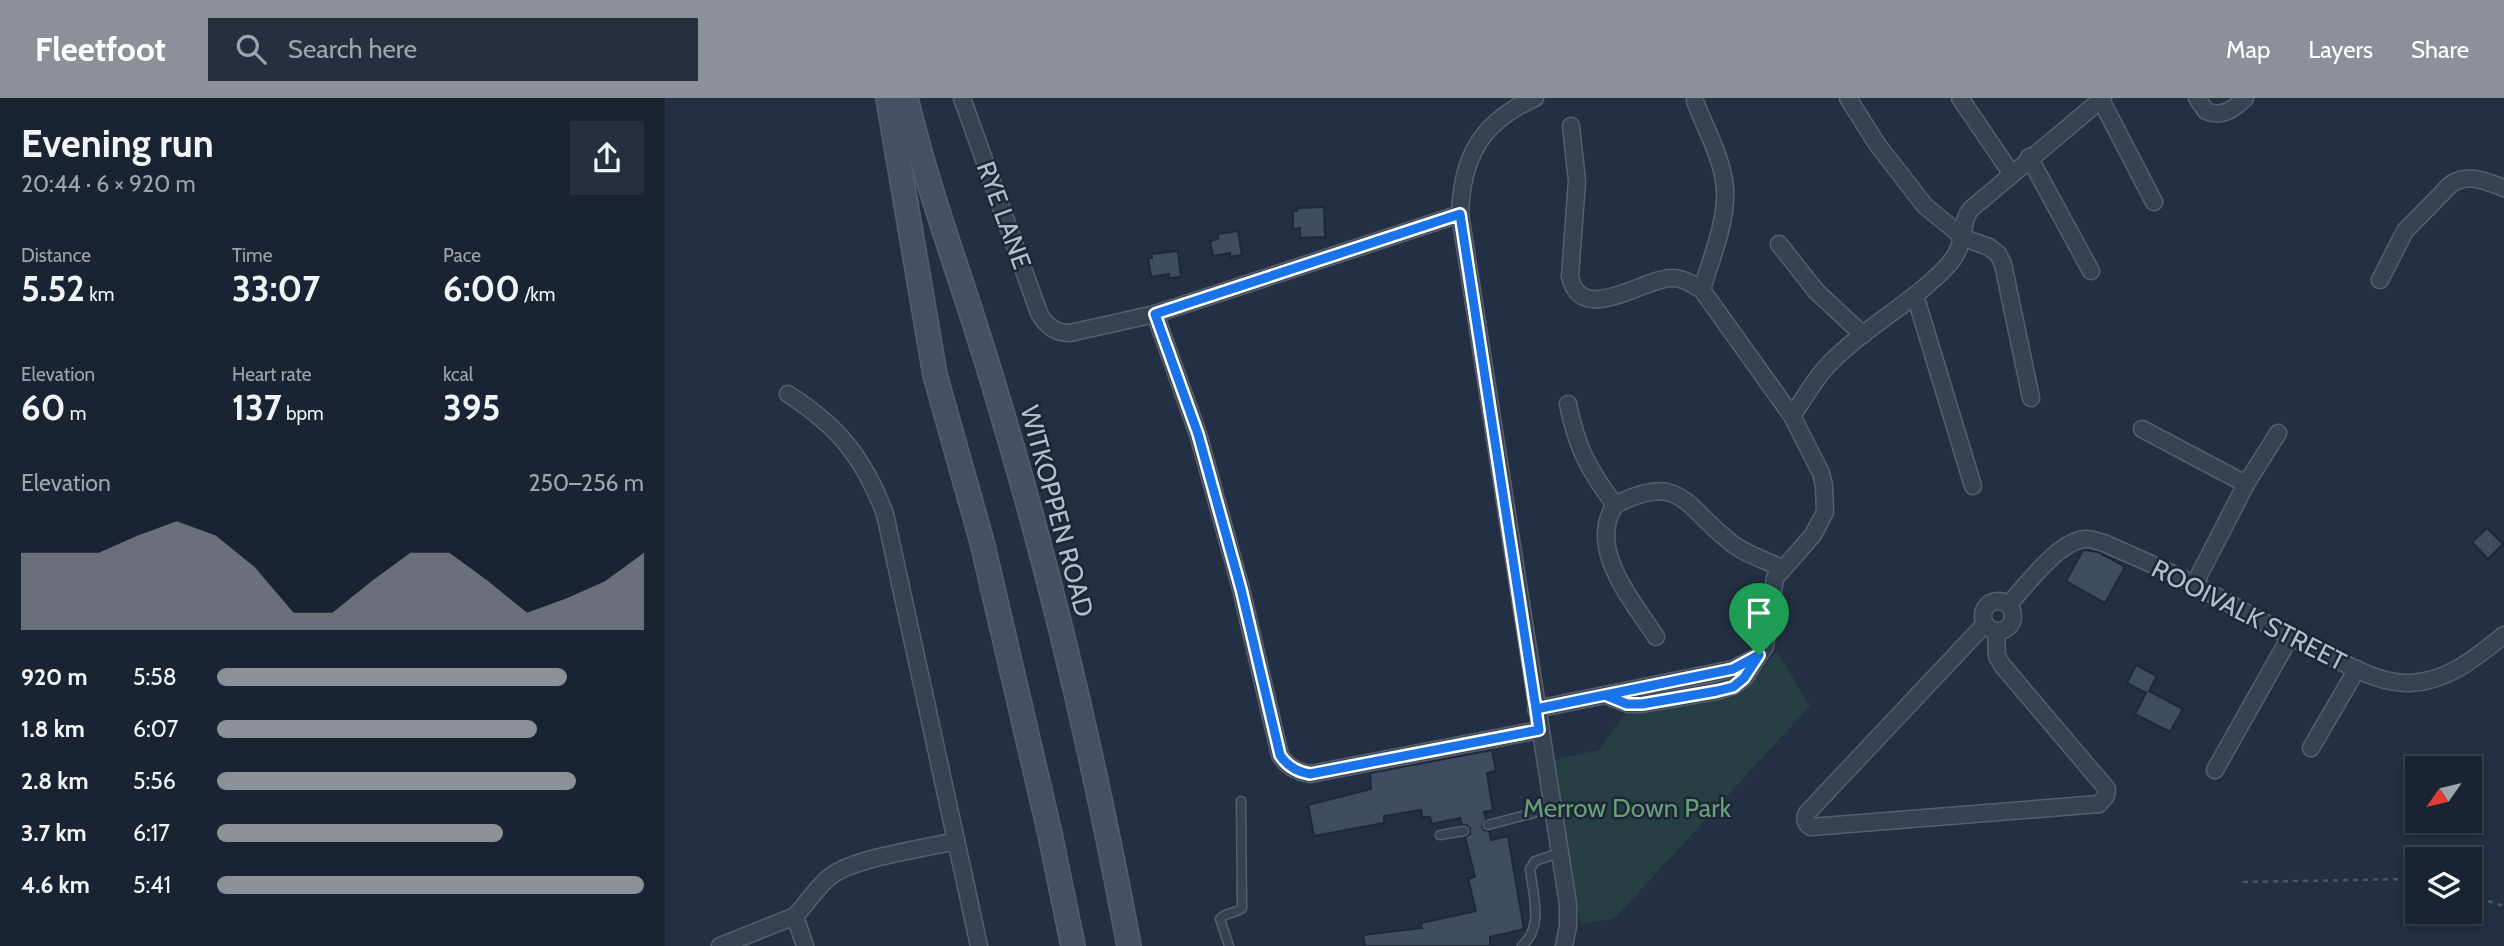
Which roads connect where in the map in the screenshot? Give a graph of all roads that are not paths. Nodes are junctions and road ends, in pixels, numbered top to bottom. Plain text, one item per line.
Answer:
1 (888, 98) edge
2 (907, 98) edge
3 (962, 98) edge
4 (1535, 98) edge
5 (1848, 98) edge
6 (1960, 98) edge
7 (2197, 98) edge
8 (2245, 98) edge
9 (2102, 99) edge
10 (1695, 101) dead end
11 (1571, 126) dead end
12 (2029, 158) junction
13 (2011, 173) junction
14 (2504, 188) edge
15 (2154, 202) dead end
16 (1460, 214) junction
17 (1964, 237) junction
18 (1779, 244) dead end
19 (2091, 271) dead end
20 (2380, 279) dead end
21 (1702, 290) junction
22 (1916, 295) junction
23 (1155, 314) junction
24 (1863, 335) junction
25 (788, 394) dead end
26 (2031, 398) dead end
27 (1567, 404) dead end
28 (1792, 416) junction
29 (2142, 429) dead end
30 (2278, 433) dead end
31 (2246, 484) junction
32 (1973, 485) dead end
33 (1615, 505) junction
34 (1782, 568) junction
35 (2194, 584) junction
36 (2008, 605) junction
37 (1991, 627) junction
38 (2504, 635) edge
39 (2290, 637) junction
40 (1656, 638) dead end
41 (2357, 669) junction
42 (1536, 709) junction
43 (1539, 730) junction
44 (2311, 748) dead end
45 (2215, 770) dead end
46 (1241, 802) dead end
47 (1552, 808) junction
48 (1488, 825) dead end
49 (1464, 831) dead end
50 (1440, 835) dead end
51 (957, 842) junction
52 (1559, 853) junction
53 (795, 916) junction
54 (720, 946) edge
55 (805, 946) edge
56 (979, 946) edge
57 (1073, 946) edge
58 (1129, 946) edge
59 (1229, 946) edge
60 (1522, 946) edge
61 (1564, 946) edge

1 - 57 main road
2 - 58 main road, WITKOPPEN ROAD
3 - 23 street, RYE LANE
4 - 16 street
5 - 17 street
6 - 13 street
7 - 8 street
9 - 12 street
9 - 15 street
10 - 21 street
11 - 21 street
12 - 13 street
12 - 19 street
13 - 17 street
14 - 20 street
16 - 23 street
16 - 42 street
17 - 22 street
17 - 26 street
18 - 24 street
21 - 28 street
22 - 24 street
22 - 32 street
23 - 43 street
24 - 28 street
25 - 51 street
27 - 33 street
28 - 34 street
29 - 31 street
30 - 31 street
31 - 35 street
33 - 34 street
33 - 40 street
34 - 42 street
35 - 36 street, ROOIVALK STREET
35 - 39 street, ROOIVALK STREET
36 - 37 street
36 - 37 street
37 - 37 street
38 - 41 street, ROOIVALK STREET
39 - 41 street, ROOIVALK STREET
39 - 45 street
41 - 44 street
42 - 43 street
43 - 47 street
46 - 59 lane
47 - 48 lane
47 - 52 street
49 - 50 lane
51 - 53 street
51 - 56 street
52 - 60 lane
52 - 61 street
53 - 54 street
53 - 55 street

